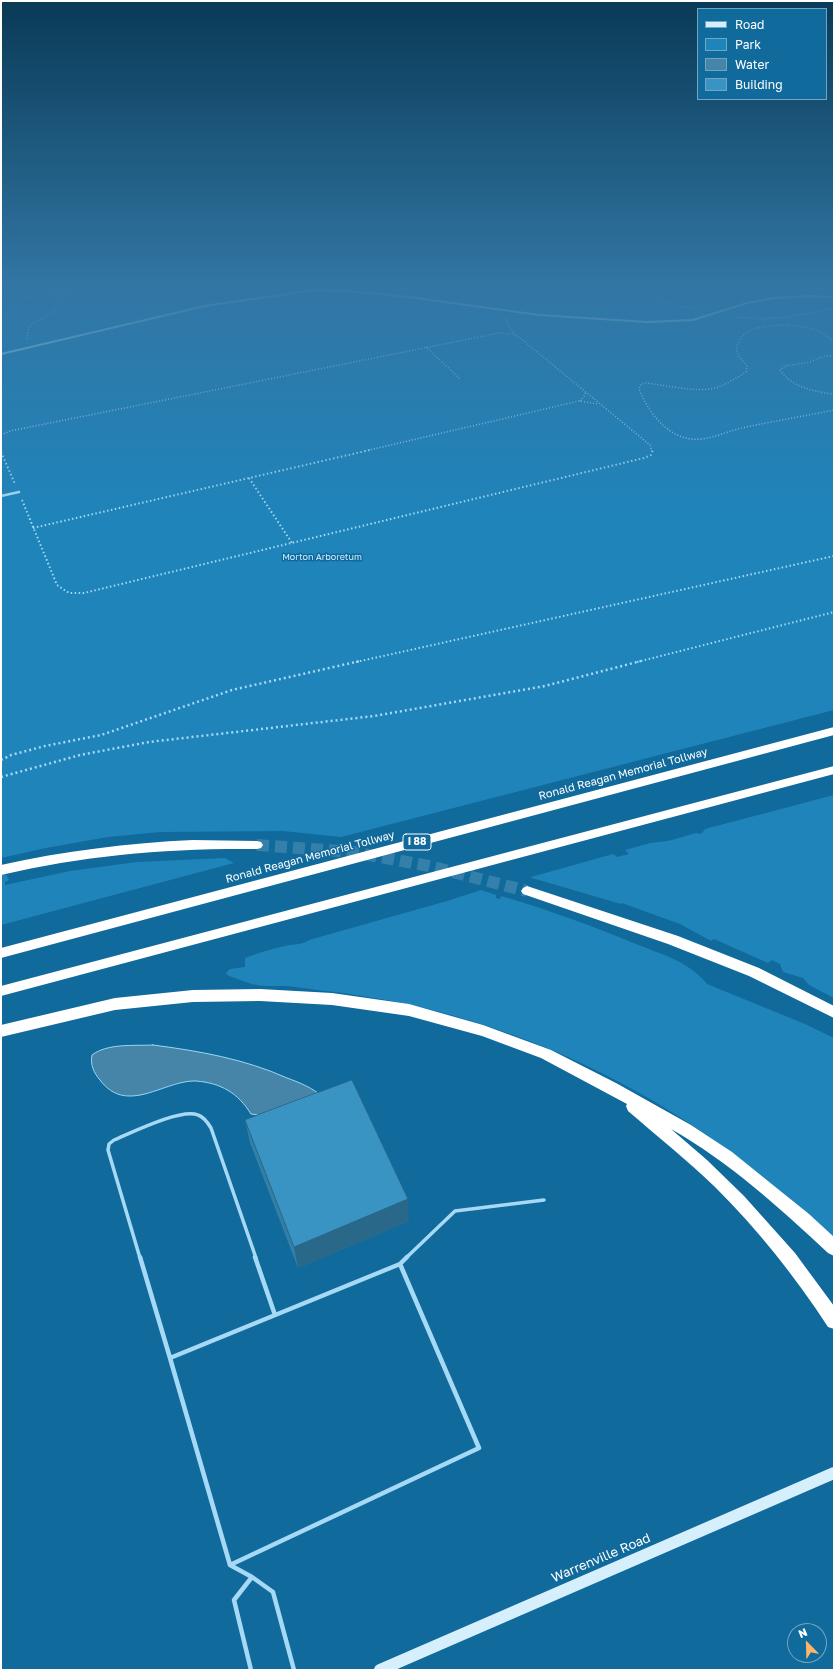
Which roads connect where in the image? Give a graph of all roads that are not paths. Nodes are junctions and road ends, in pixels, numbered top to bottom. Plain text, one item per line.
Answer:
1 (19, 492) dead end
2 (1, 496) edge
3 (834, 731) edge
4 (834, 770) edge
5 (258, 845) tunnel mouth
6 (1, 870) edge
7 (527, 891) tunnel mouth
8 (1, 954) edge
9 (1, 991) edge
10 (834, 1012) edge
11 (1, 1030) edge
12 (611, 1087) junction
13 (544, 1200) dead end
14 (834, 1248) edge
15 (400, 1264) junction
16 (275, 1315) junction
17 (834, 1321) edge
18 (170, 1358) junction
19 (834, 1473) edge
20 (230, 1565) junction
21 (252, 1576) junction
22 (251, 1670) edge
23 (294, 1670) edge
24 (380, 1670) edge

1 - 2 lane
3 - 8 highway, Ronald Reagan Memorial Tollway / I 88
4 - 9 highway
5 - 6 highway
7 - 10 highway
11 - 12 highway
12 - 14 highway
12 - 17 highway
13 - 15 lane
15 - 16 lane
15 - 20 lane
16 - 18 lane
16 - 18 lane
18 - 20 lane
19 - 24 main road, Warrenville Road
20 - 21 lane
21 - 22 lane
21 - 23 lane

